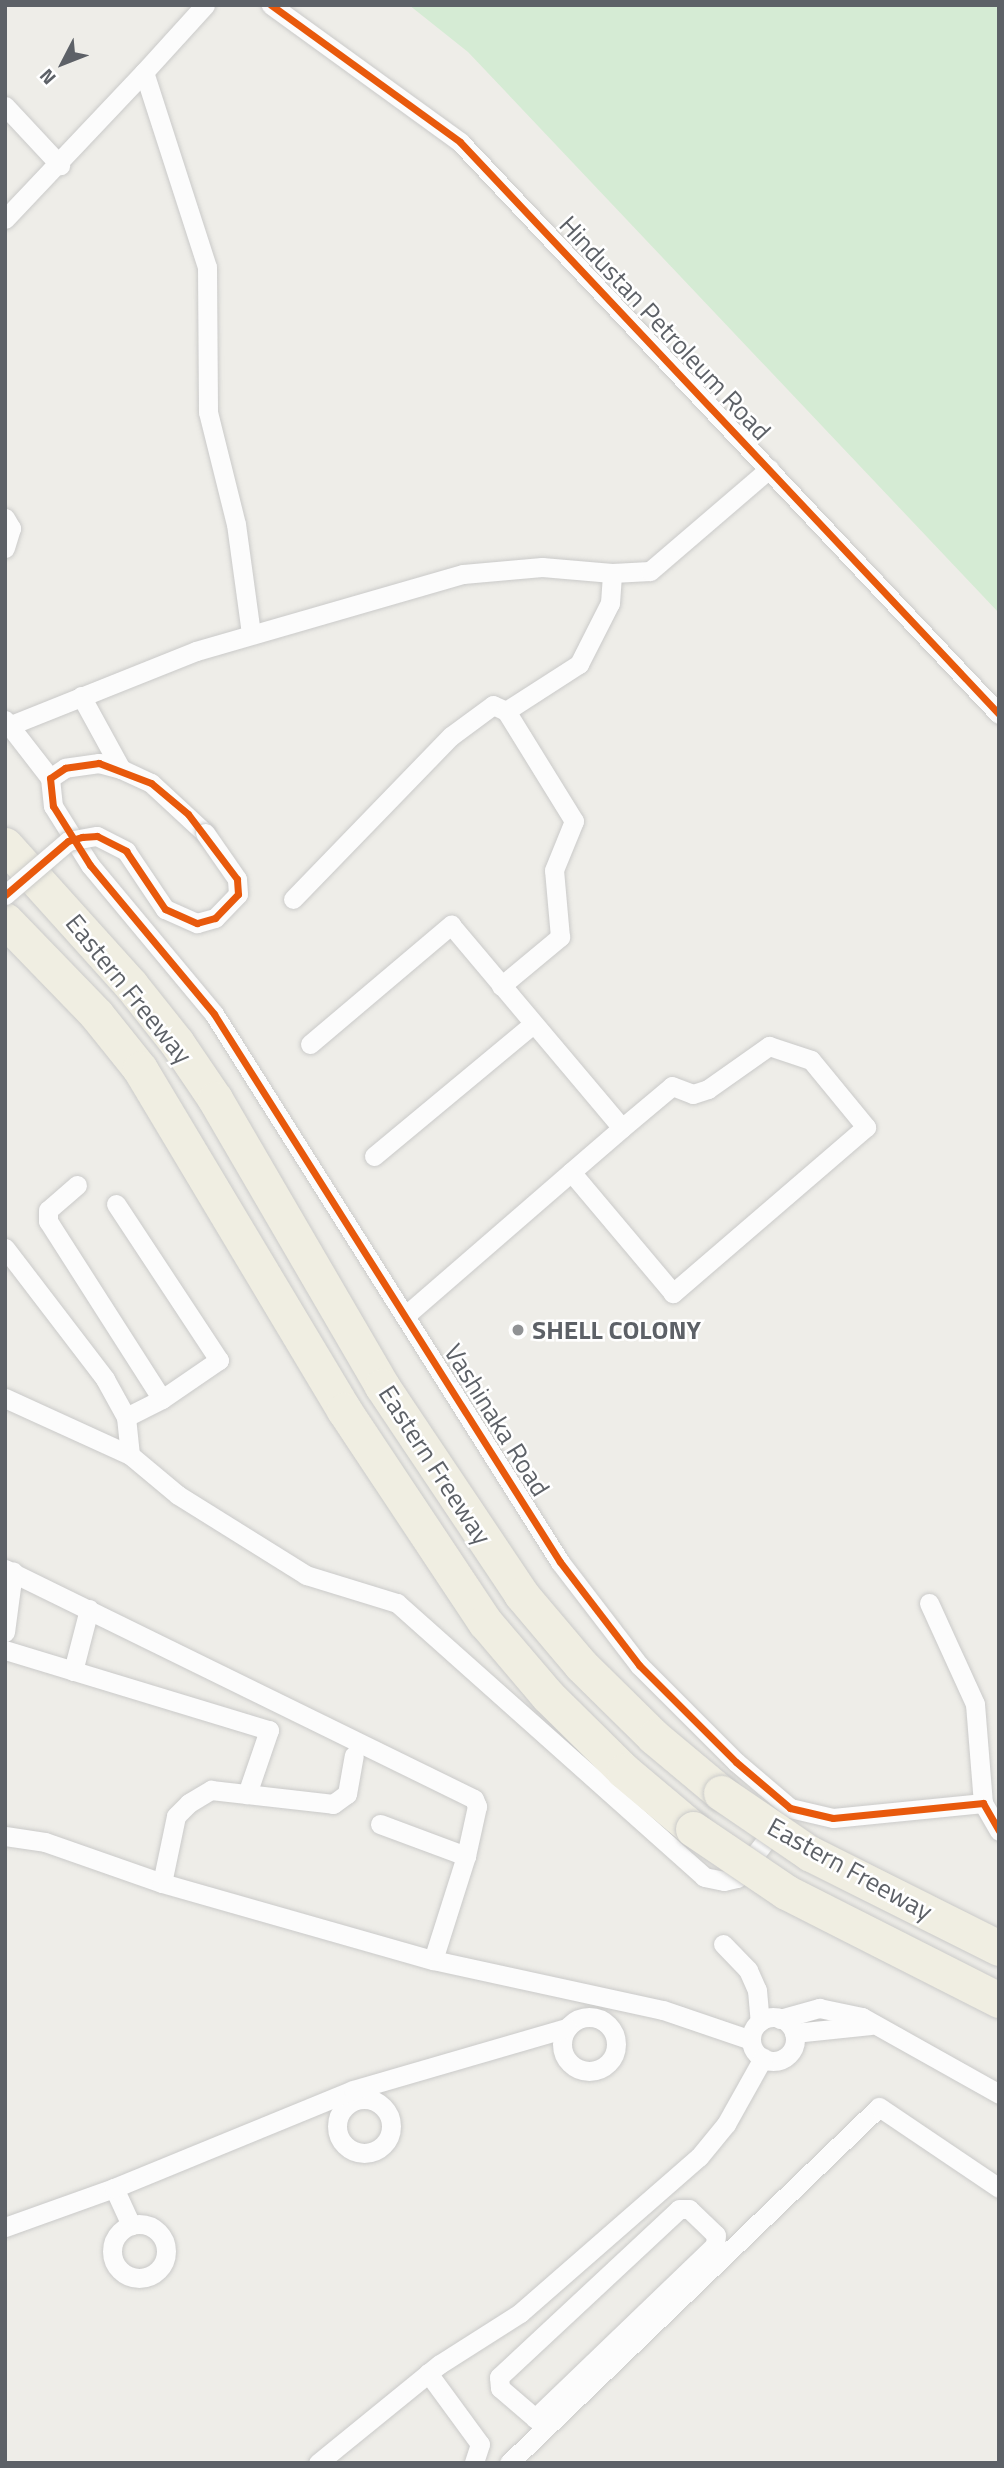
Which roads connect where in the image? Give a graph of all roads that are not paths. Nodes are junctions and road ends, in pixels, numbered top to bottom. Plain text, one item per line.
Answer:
1 (271, 5) edge
2 (199, 8) edge
3 (144, 72) junction
4 (5, 106) edge
5 (60, 165) junction
6 (5, 219) edge
7 (769, 469) junction
8 (5, 518) edge
9 (5, 548) edge
10 (612, 573) junction
11 (251, 634) junction
12 (80, 696) junction
13 (506, 711) junction
14 (999, 714) edge
15 (8, 722) edge
16 (121, 769) junction
17 (50, 778) junction
18 (5, 845) edge
19 (5, 895) edge
20 (293, 899) dead end
21 (5, 919) edge
22 (502, 986) junction
23 (533, 1024) junction
24 (310, 1044) dead end
25 (622, 1128) junction
26 (374, 1156) dead end
27 (571, 1172) junction
28 (77, 1185) dead end
29 (116, 1205) dead end
30 (5, 1248) edge
31 (407, 1315) junction
32 (5, 1398) edge
33 (162, 1399) junction
34 (126, 1417) junction
35 (130, 1455) junction
36 (9, 1571) edge
37 (929, 1603) dead end
38 (89, 1609) junction
39 (5, 1632) edge
40 (5, 1650) edge
41 (73, 1671) junction
42 (279, 1700) junction
43 (269, 1730) junction
44 (354, 1756) dead end
45 (247, 1794) junction
46 (983, 1803) junction
47 (790, 1808) junction
48 (380, 1824) dead end
49 (999, 1831) edge
50 (5, 1836) edge
51 (466, 1856) junction
52 (162, 1883) junction
53 (723, 1944) dead end
54 (999, 1948) edge
55 (433, 1960) junction
56 (999, 2000) edge
57 (663, 2010) junction
58 (599, 2019) junction
59 (760, 2022) junction
60 (787, 2026) junction
61 (567, 2028) junction
62 (751, 2040) junction
63 (763, 2058) junction
64 (999, 2094) edge
65 (114, 2188) junction
66 (999, 2188) edge
67 (131, 2225) dead end
68 (5, 2227) edge
69 (571, 2269) junction
70 (593, 2290) junction
71 (520, 2313) junction
72 (543, 2337) junction
73 (428, 2373) junction
74 (318, 2463) edge
75 (474, 2463) edge
76 (509, 2463) edge

1 - 7 street, Hindustan Petroleum Road
2 - 3 street
3 - 5 street
3 - 11 street
4 - 5 street
5 - 6 street
7 - 10 street
7 - 14 street, Hindustan Petroleum Road
8 - 9 street
10 - 11 street
10 - 13 street
11 - 12 street
12 - 15 street
12 - 16 street
13 - 20 street
13 - 22 street
15 - 17 street
16 - 17 street
16 - 19 street, bridge
17 - 31 street, Vashinaka Road
18 - 54 highway, Eastern Freeway, bridge
21 - 56 highway, Eastern Freeway, bridge
22 - 23 street
22 - 24 street
23 - 25 street
23 - 26 street
25 - 27 street
25 - 27 street
27 - 31 street
28 - 33 street
29 - 33 street
30 - 34 street
31 - 47 street, Vashinaka Road
32 - 35 street
33 - 34 street
34 - 35 street
35 - 47 street
36 - 38 street
36 - 39 street
37 - 46 street
38 - 41 street
38 - 42 street
40 - 41 street
41 - 43 street
42 - 43 street
42 - 51 street
43 - 45 street
44 - 45 street
45 - 52 street
46 - 47 street, Vashinaka Road
46 - 49 street
48 - 51 street
50 - 52 street
51 - 55 street
52 - 55 street
53 - 59 street
55 - 57 street
57 - 58 street
57 - 62 street
58 - 61 street
58 - 61 street
59 - 60 street
59 - 62 street
60 - 63 street
60 - 64 street
61 - 65 street
62 - 63 street
63 - 69 street
65 - 67 street
65 - 68 street
66 - 76 street
69 - 70 street
69 - 71 street
70 - 72 street
70 - 72 street
71 - 72 street
71 - 73 street
73 - 74 street
73 - 75 street

